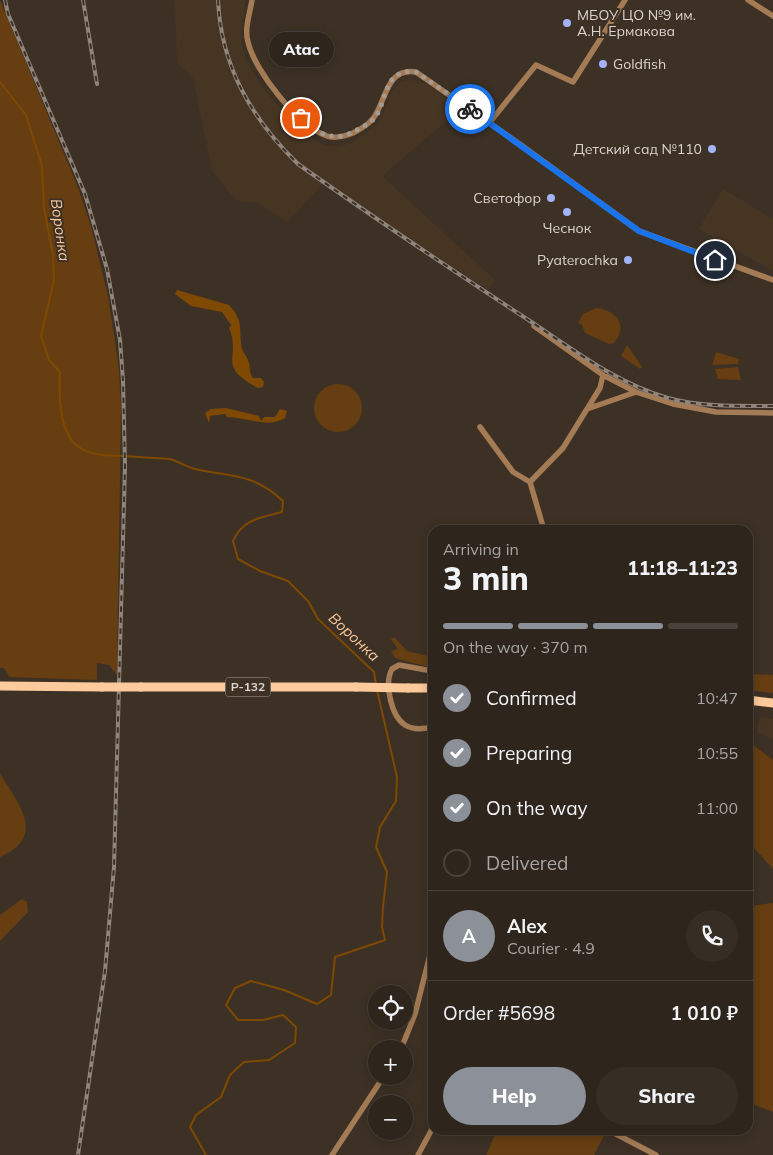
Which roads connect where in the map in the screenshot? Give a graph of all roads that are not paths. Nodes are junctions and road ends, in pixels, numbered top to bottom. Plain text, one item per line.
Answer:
1 (252, 0) edge
2 (625, 0) edge
3 (748, 0) edge
4 (773, 16) edge
5 (490, 122) junction
6 (773, 280) edge
7 (534, 326) dead end
8 (603, 375) junction
9 (636, 392) junction
10 (587, 409) junction
11 (773, 413) edge
12 (480, 427) dead end
13 (530, 482) junction
14 (543, 525) edge
15 (428, 670) edge
16 (4, 686) edge
17 (428, 688) edge
18 (753, 701) edge
19 (773, 703) edge
20 (428, 728) edge
21 (428, 963) edge
22 (405, 1040) edge
23 (378, 1085) edge
24 (429, 1135) edge
25 (619, 1135) edge
26 (332, 1155) edge
27 (418, 1155) edge
28 (656, 1155) edge

1 - 5 street
2 - 5 street
3 - 4 street
5 - 6 street
7 - 8 street
8 - 9 street
8 - 10 street
9 - 10 street
9 - 11 street
10 - 13 street
12 - 13 street
13 - 14 street
15 - 20 street
16 - 17 main road, Р-132, bridge
18 - 19 main road
21 - 22 street
23 - 26 street
24 - 27 street
25 - 28 street

